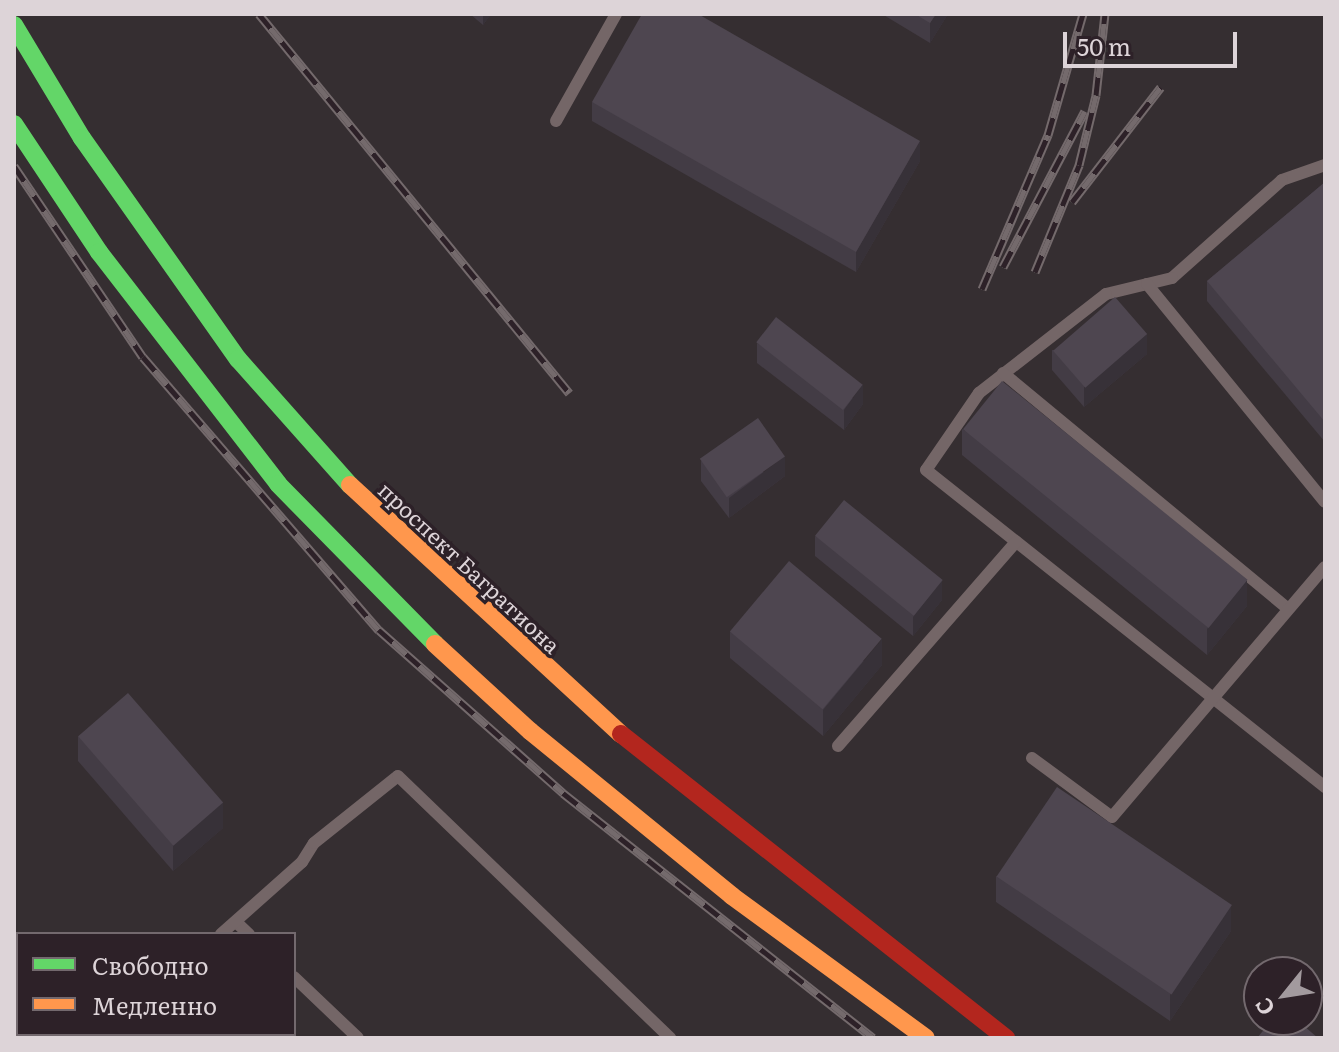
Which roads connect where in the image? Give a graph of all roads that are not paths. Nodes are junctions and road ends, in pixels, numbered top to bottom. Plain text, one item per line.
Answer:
1 (616, 14) edge
2 (14, 25) edge
3 (556, 121) dead end
4 (14, 124) edge
5 (1325, 165) edge
6 (1147, 284) junction
7 (1003, 373) junction
8 (1325, 502) edge
9 (1016, 542) junction
10 (1325, 567) edge
11 (1288, 609) junction
12 (1211, 697) junction
13 (838, 746) dead end
14 (1032, 758) dead end
15 (1325, 787) edge
16 (236, 922) junction
17 (224, 932) edge
18 (247, 932) edge
19 (296, 979) edge
20 (358, 1038) edge
21 (670, 1038) edge
22 (926, 1038) edge
23 (1006, 1038) edge

1 - 3 lane
2 - 23 main road, проспект Багратиона
4 - 22 main road
5 - 6 lane
6 - 7 lane
6 - 8 lane
7 - 9 lane
7 - 11 lane
9 - 12 lane
9 - 13 lane
10 - 11 lane
11 - 12 lane
12 - 14 lane
12 - 15 lane
16 - 17 lane
16 - 18 lane
16 - 21 lane
19 - 20 lane

